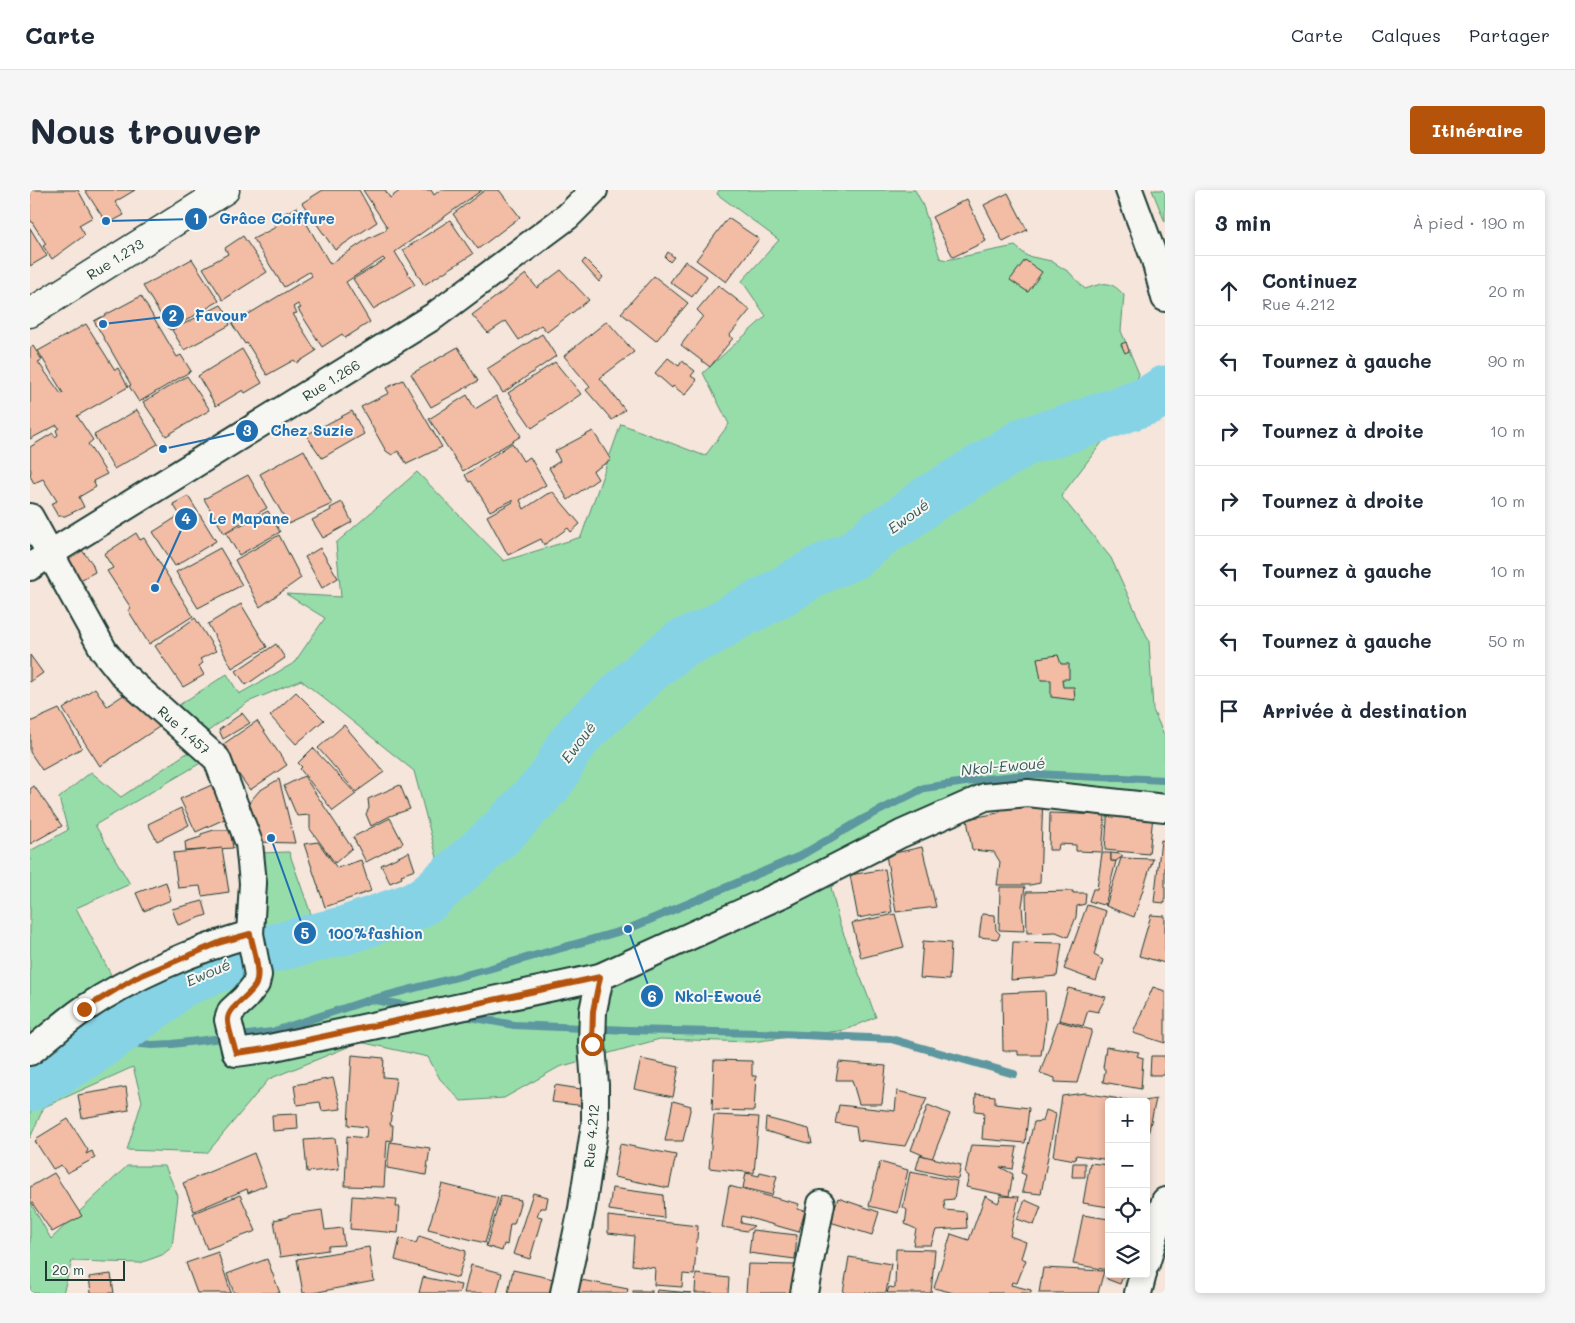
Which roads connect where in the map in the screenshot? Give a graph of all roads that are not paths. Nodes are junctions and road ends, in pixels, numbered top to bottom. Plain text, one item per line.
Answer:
1 (225, 190) edge
2 (594, 190) edge
3 (1129, 190) edge
4 (1165, 298) edge
5 (30, 313) edge
6 (30, 517) edge
7 (40, 560) edge
8 (1165, 808) edge
9 (250, 934) junction
10 (600, 977) junction
11 (30, 1052) edge
12 (1165, 1201) edge
13 (821, 1204) dead end
14 (1150, 1251) edge
15 (1142, 1278) edge
16 (564, 1293) edge
17 (804, 1293) edge
18 (1138, 1293) edge

1 - 5 main road, Rue 1.273
2 - 7 street, Rue 1.266
3 - 4 street
6 - 7 street, Rue 1.457
7 - 9 street, Rue 1.457
8 - 10 street
9 - 10 street, Rue 1.457
9 - 11 street
10 - 16 street, Rue 4.212
12 - 14 street
13 - 17 street
15 - 18 street

